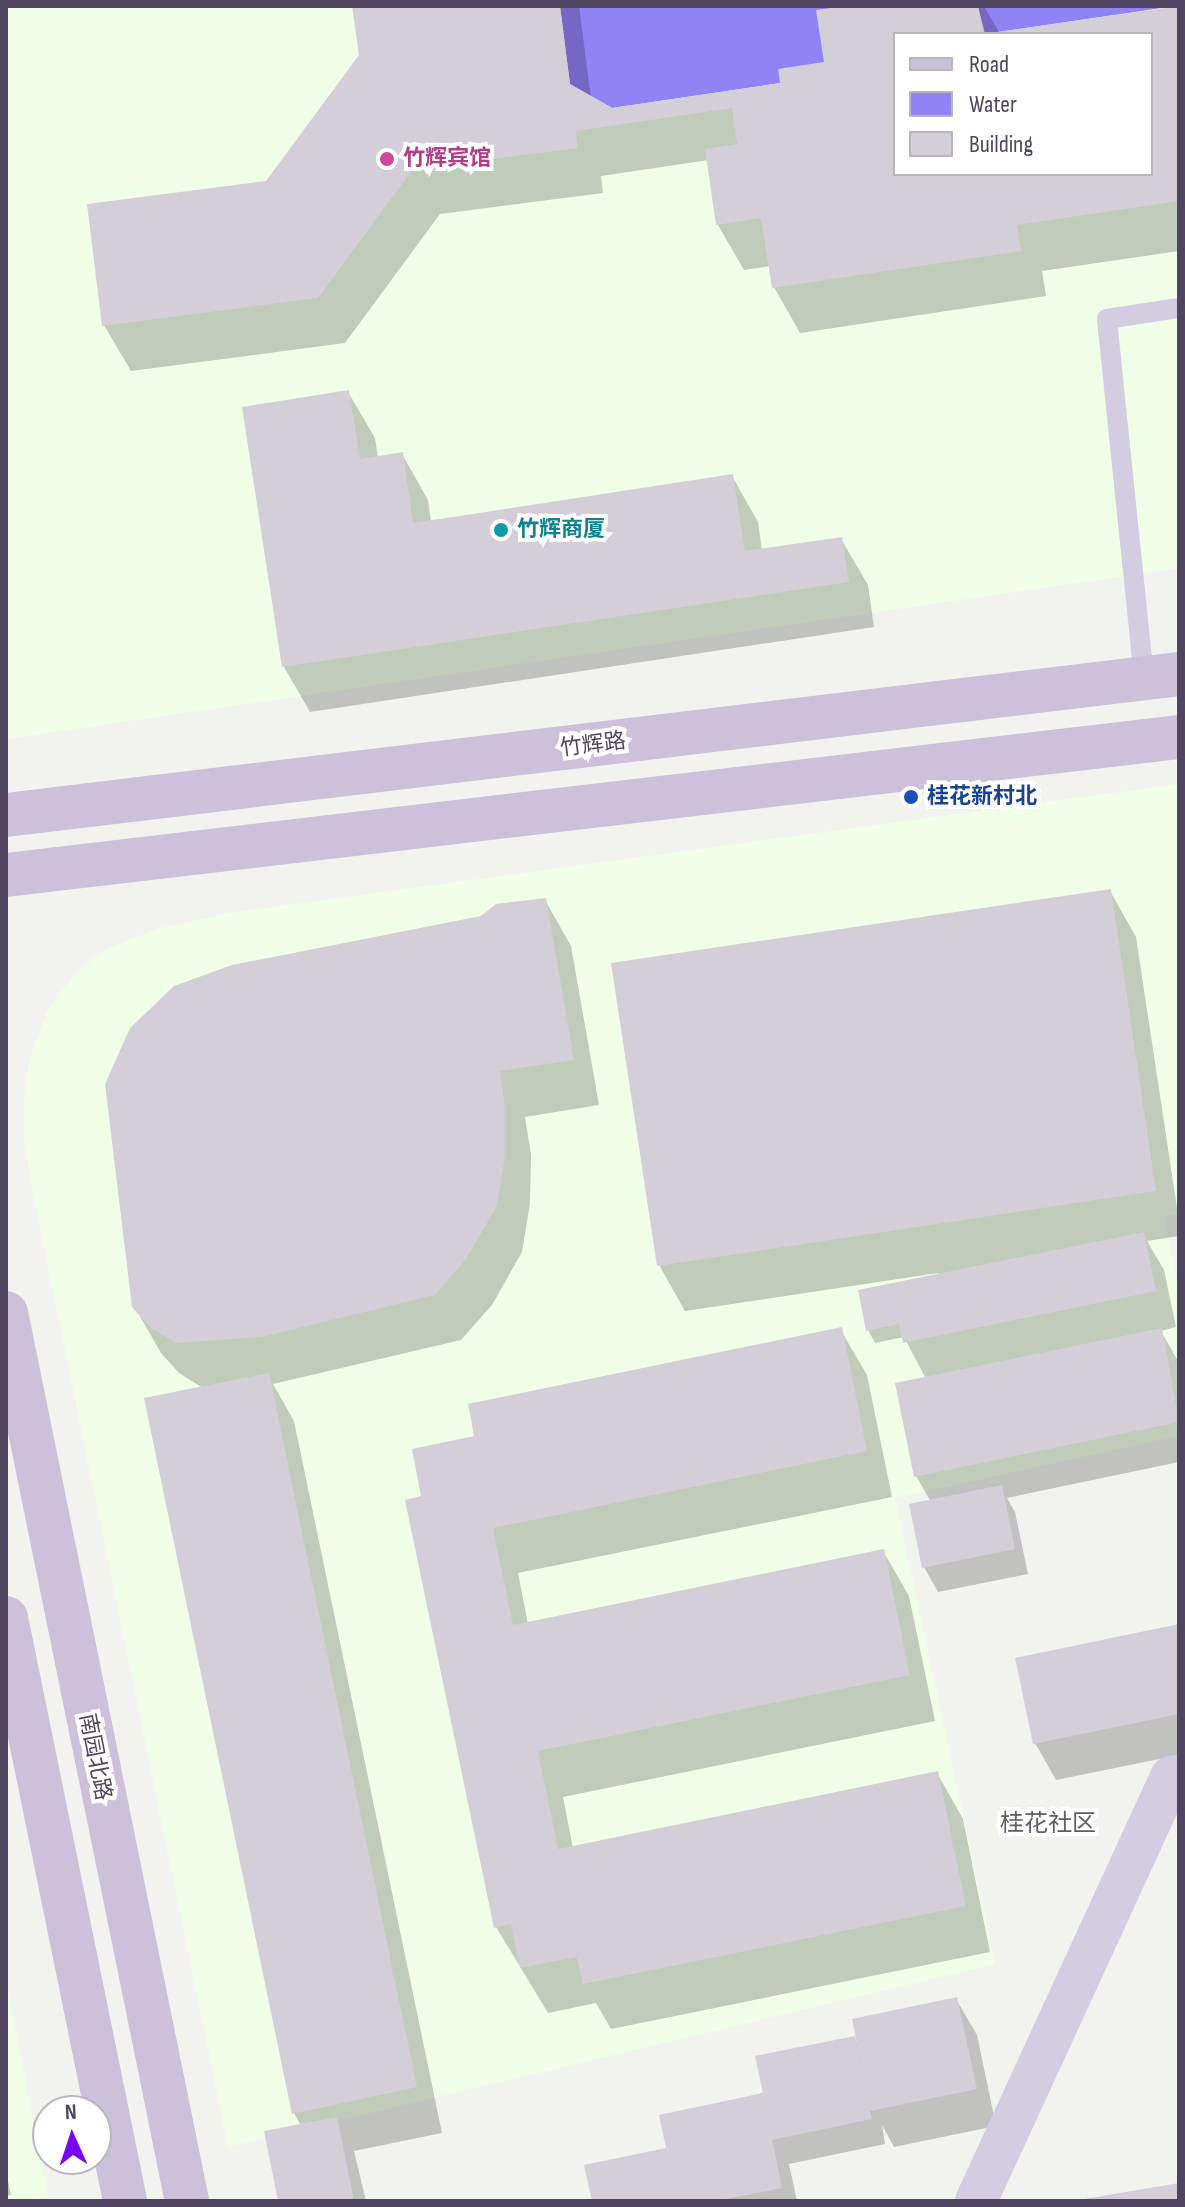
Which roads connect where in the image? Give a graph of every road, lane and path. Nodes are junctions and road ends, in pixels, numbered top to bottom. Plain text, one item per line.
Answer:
1 (1179, 308) edge
2 (1162, 676) edge
3 (1179, 737) edge
4 (6, 815) edge
5 (6, 875) edge
6 (6, 1313) edge
7 (6, 1618) edge
8 (1179, 1776) edge
9 (125, 2201) edge
10 (187, 2201) edge
11 (976, 2201) edge

1 - 2 lane
2 - 4 main road, 竹辉路
3 - 5 main road
6 - 10 main road, 南园北路
7 - 9 main road
8 - 11 street

